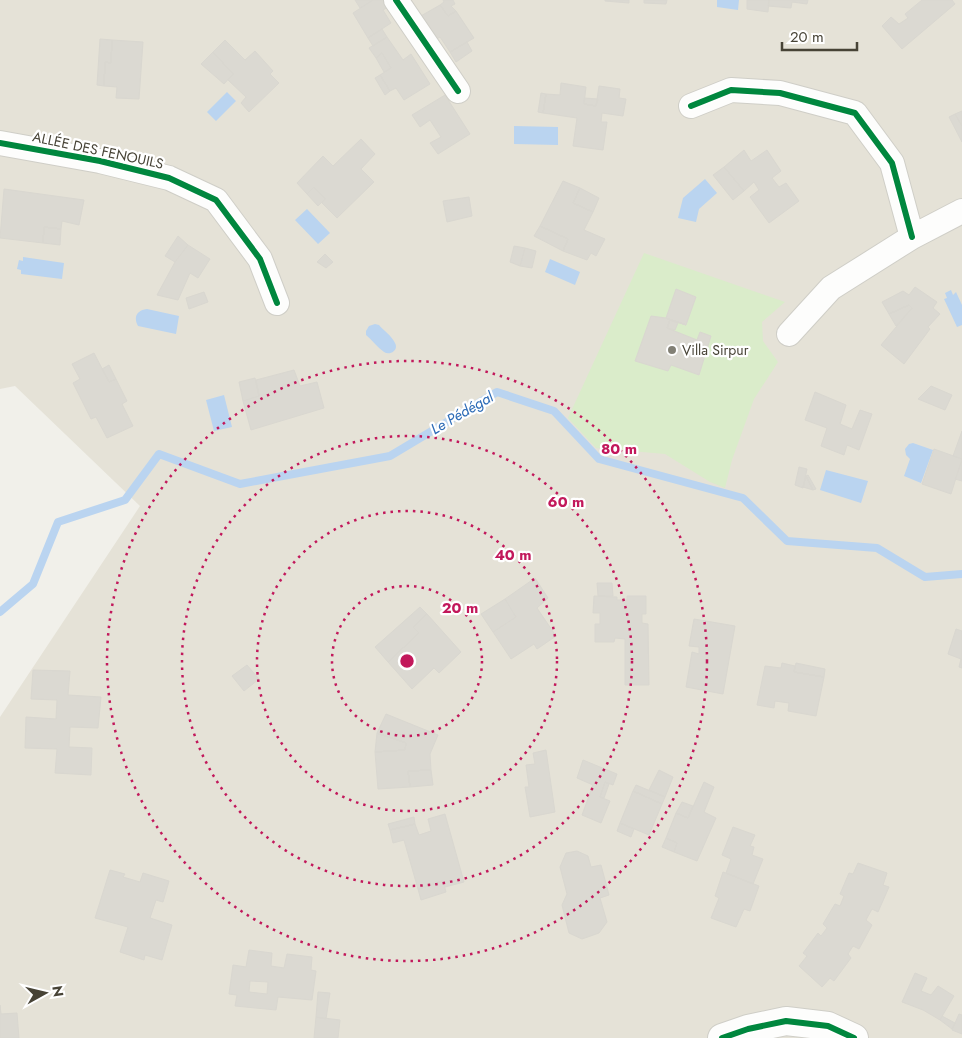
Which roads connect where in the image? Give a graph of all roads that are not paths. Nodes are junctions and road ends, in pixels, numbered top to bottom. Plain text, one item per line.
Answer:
1 (396, 0) edge
2 (458, 91) dead end
3 (691, 106) dead end
4 (0, 143) edge
5 (962, 210) edge
6 (912, 237) junction
7 (278, 303) dead end
8 (789, 334) dead end
9 (725, 1037) edge
10 (854, 1038) edge

1 - 2 street
3 - 6 street
4 - 7 street, ALLÉE DES FENOUILS
5 - 6 street
6 - 8 street
9 - 10 street

